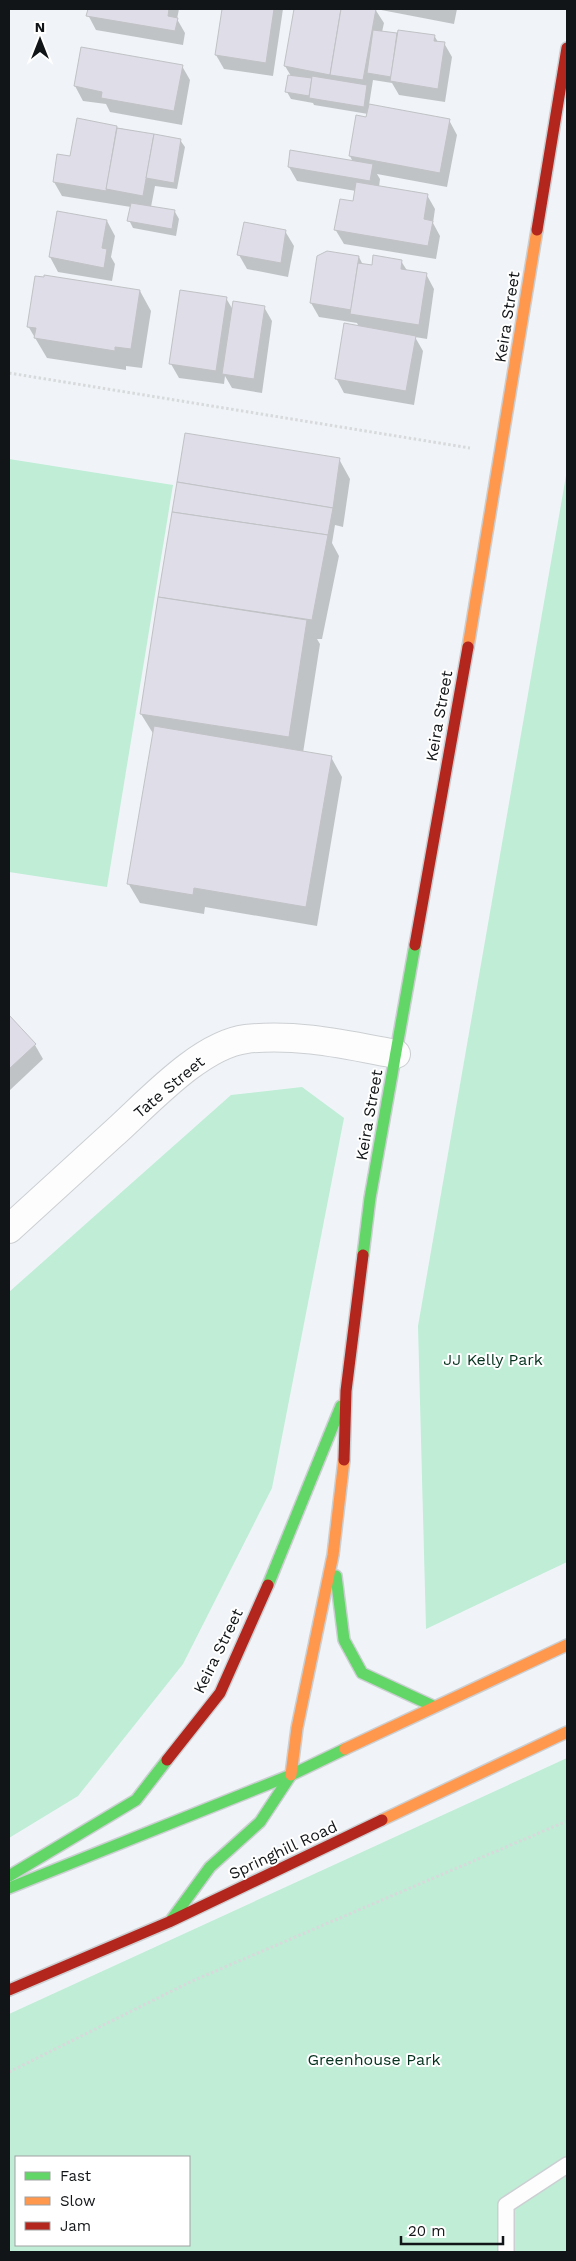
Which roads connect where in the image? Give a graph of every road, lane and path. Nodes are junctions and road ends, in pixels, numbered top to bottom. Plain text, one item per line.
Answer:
1 (567, 48) edge
2 (9, 373) edge
3 (501, 453) junction
4 (396, 1054) junction
5 (9, 1229) edge
6 (346, 1391) junction
7 (333, 1555) junction
8 (567, 1645) edge
9 (433, 1706) junction
10 (567, 1732) edge
11 (291, 1775) junction
12 (567, 1821) edge
13 (9, 1876) edge
14 (9, 1888) edge
15 (169, 1922) junction
16 (9, 1990) edge
17 (9, 2072) edge
18 (567, 2165) edge
19 (506, 2252) edge

1 - 3 main road, Keira Street
2 - 3 path
3 - 4 main road, Keira Street
4 - 5 street, Tate Street
4 - 6 main road, Keira Street
6 - 7 main road, Keira Street
6 - 13 main road, Keira Street
7 - 9 main road, Keira Street
7 - 11 main road, Keira Street
8 - 9 main road
9 - 11 main road
10 - 15 main road, Springhill Road
11 - 14 main road
11 - 15 main road
12 - 17 path
15 - 16 main road, Springhill Road
18 - 19 lane

